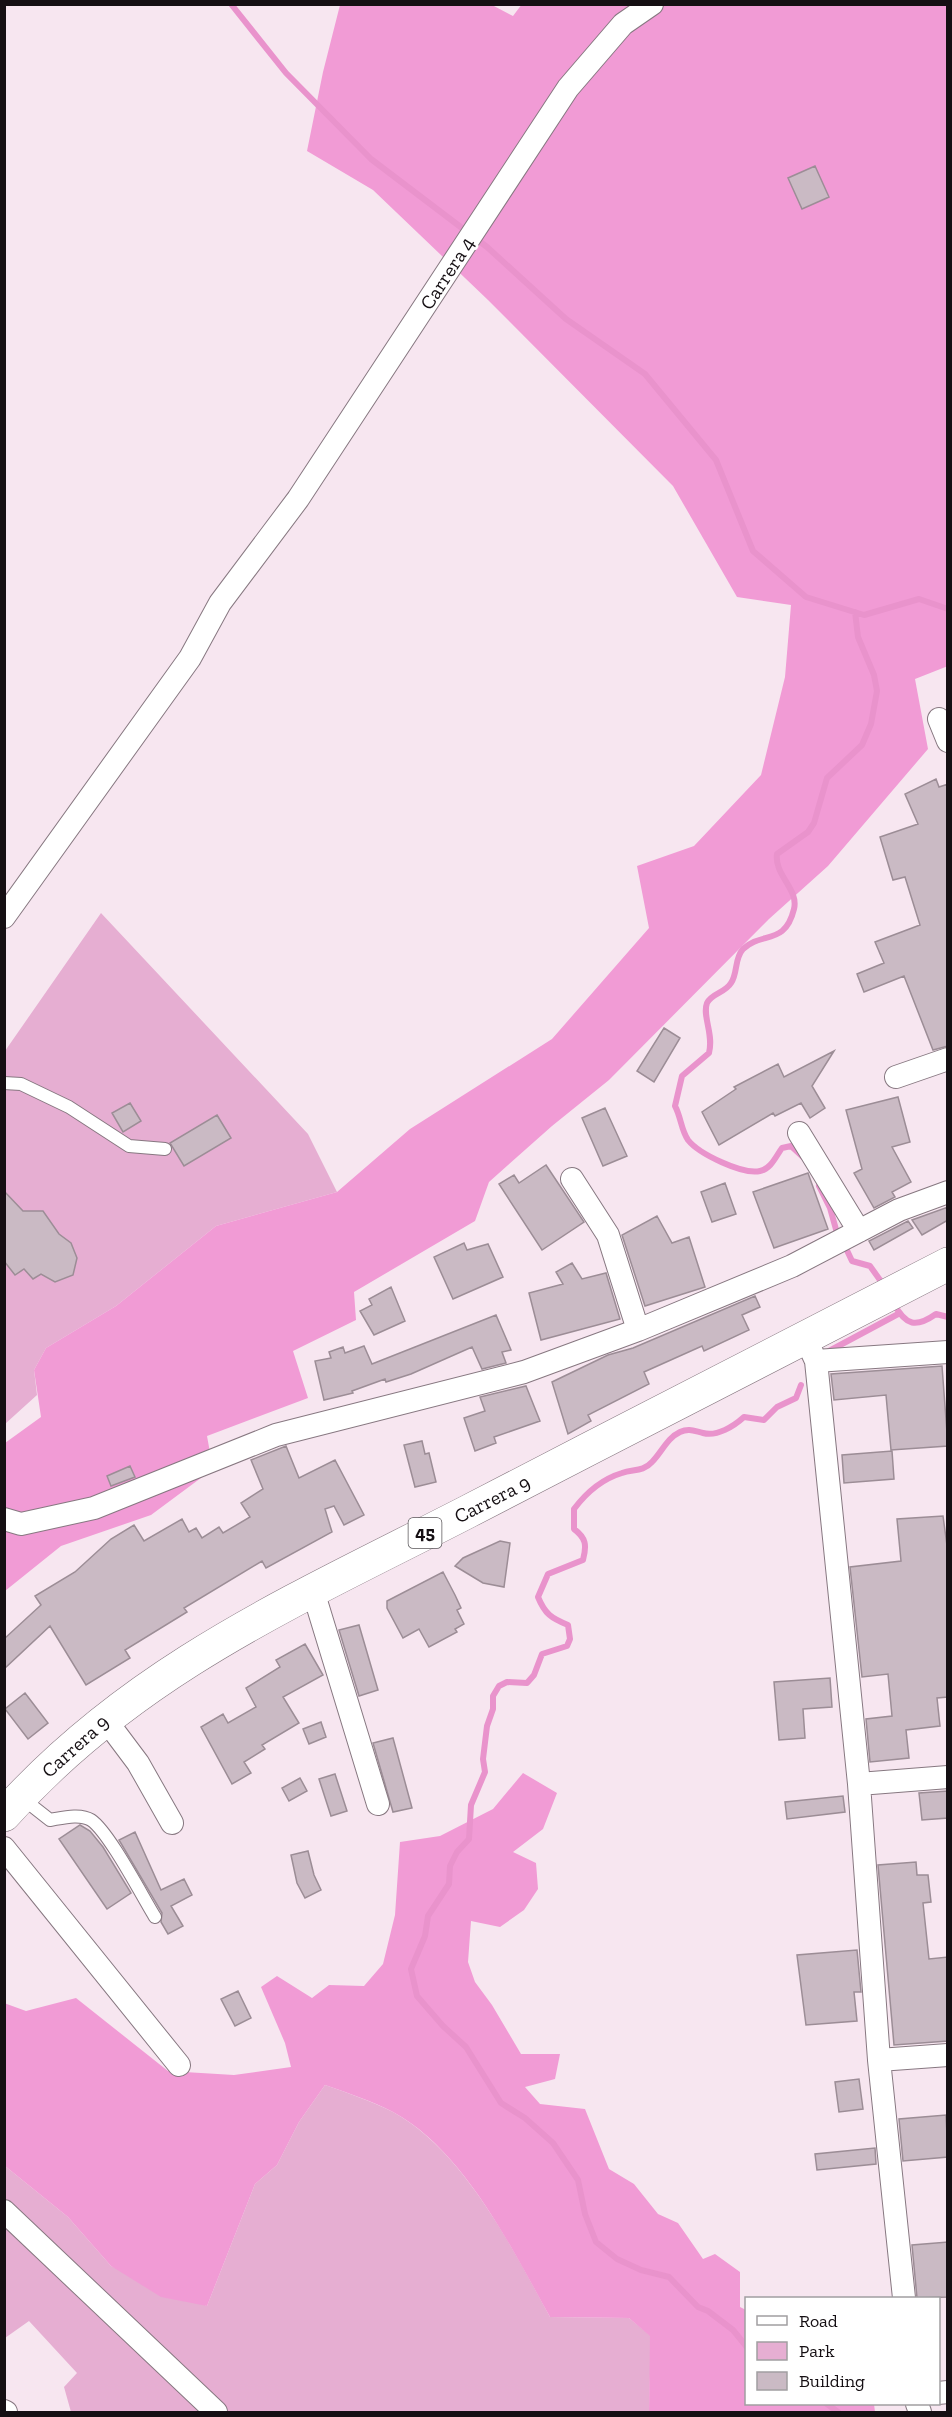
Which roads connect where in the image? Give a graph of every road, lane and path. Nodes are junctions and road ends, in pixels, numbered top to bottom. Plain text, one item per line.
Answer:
1 (652, 4) edge
2 (939, 719) dead end
3 (948, 741) edge
4 (4, 917) edge
5 (948, 1059) edge
6 (896, 1077) dead end
7 (4, 1083) edge
8 (799, 1133) dead end
9 (165, 1149) dead end
10 (572, 1179) dead end
11 (948, 1192) edge
12 (859, 1231) junction
13 (948, 1264) edge
14 (638, 1330) junction
15 (811, 1349) junction
16 (948, 1352) edge
17 (4, 1519) edge
18 (313, 1591) junction
19 (105, 1719) junction
20 (948, 1777) edge
21 (859, 1784) junction
22 (378, 1804) dead end
23 (13, 1806) edge
24 (172, 1823) dead end
25 (4, 1848) edge
26 (155, 1917) dead end
27 (948, 2055) edge
28 (879, 2060) junction
29 (179, 2065) dead end
30 (4, 2211) edge
31 (904, 2297) edge
32 (216, 2412) edge

1 - 4 street, Carrera 4
2 - 3 street
5 - 6 street
7 - 9 lane
8 - 12 street
10 - 14 street
11 - 12 street
12 - 14 street
13 - 15 highway, Carrera 9 / 45
14 - 17 street
15 - 16 street
15 - 18 highway, Carrera 9 / 45
15 - 21 street
18 - 19 highway, Carrera 9 / 45
18 - 22 street
19 - 23 highway, Carrera 9 / 45
19 - 24 street
20 - 21 street
21 - 28 street
23 - 26 lane
25 - 29 street
27 - 28 street
28 - 31 street
30 - 32 street

